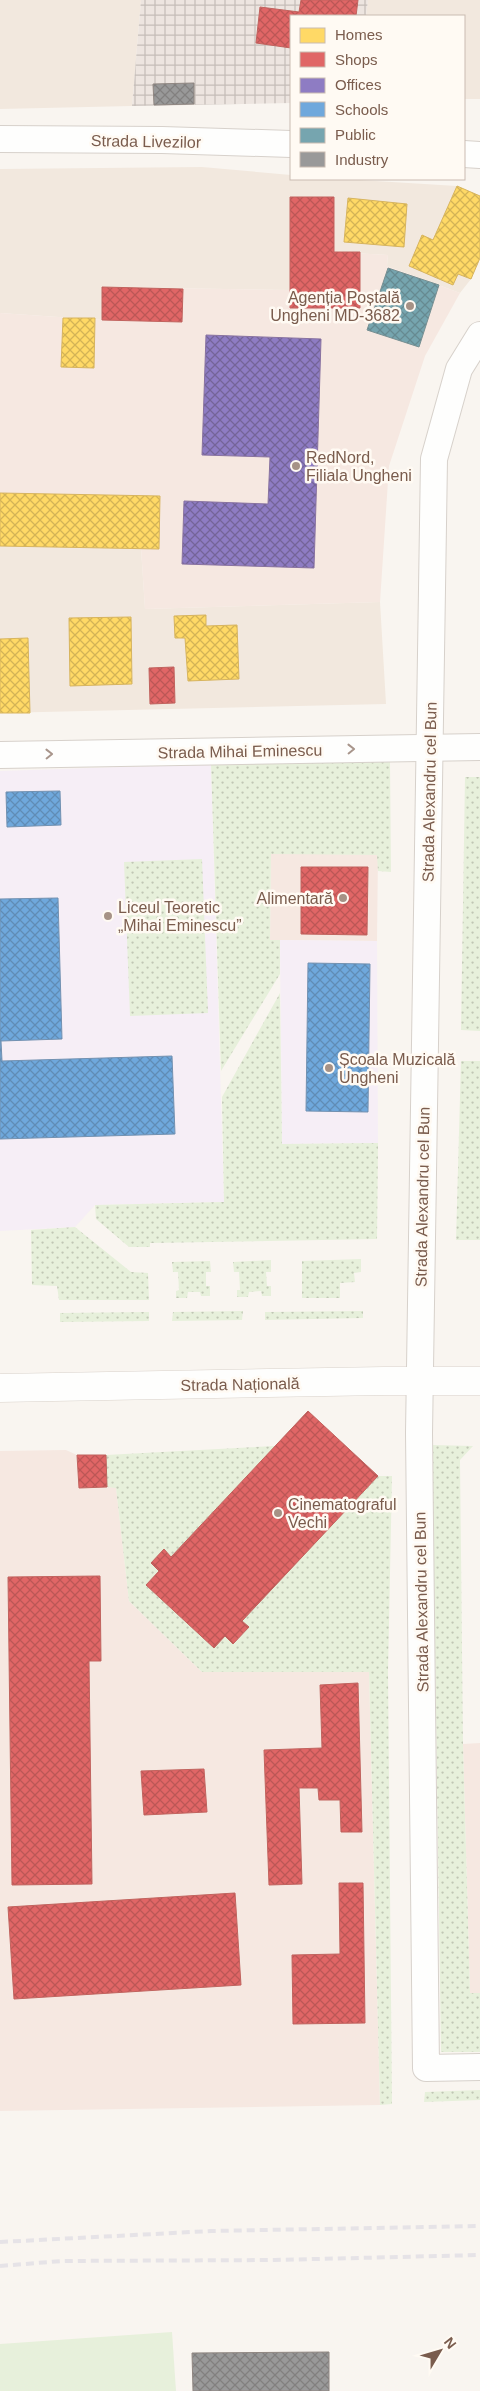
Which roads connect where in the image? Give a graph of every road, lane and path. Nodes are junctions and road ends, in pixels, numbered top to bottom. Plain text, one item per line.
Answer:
1 (0, 139) edge
2 (290, 144) edge
3 (465, 154) edge
4 (480, 155) edge
5 (480, 335) edge
6 (480, 747) edge
7 (429, 749) junction
8 (0, 754) edge
9 (419, 1381) junction
10 (480, 1382) edge
11 (0, 1388) edge
12 (480, 2067) edge

1 - 2 street, Strada Livezilor
3 - 4 street
5 - 7 street, Strada Alexandru cel Bun
6 - 7 street, Strada Mihai Eminescu
8 -> 7 street, Strada Mihai Eminescu
7 - 9 street, Strada Alexandru cel Bun
9 - 10 street, Strada Națională
9 - 11 street, Strada Națională
9 - 12 street, Strada Alexandru cel Bun

